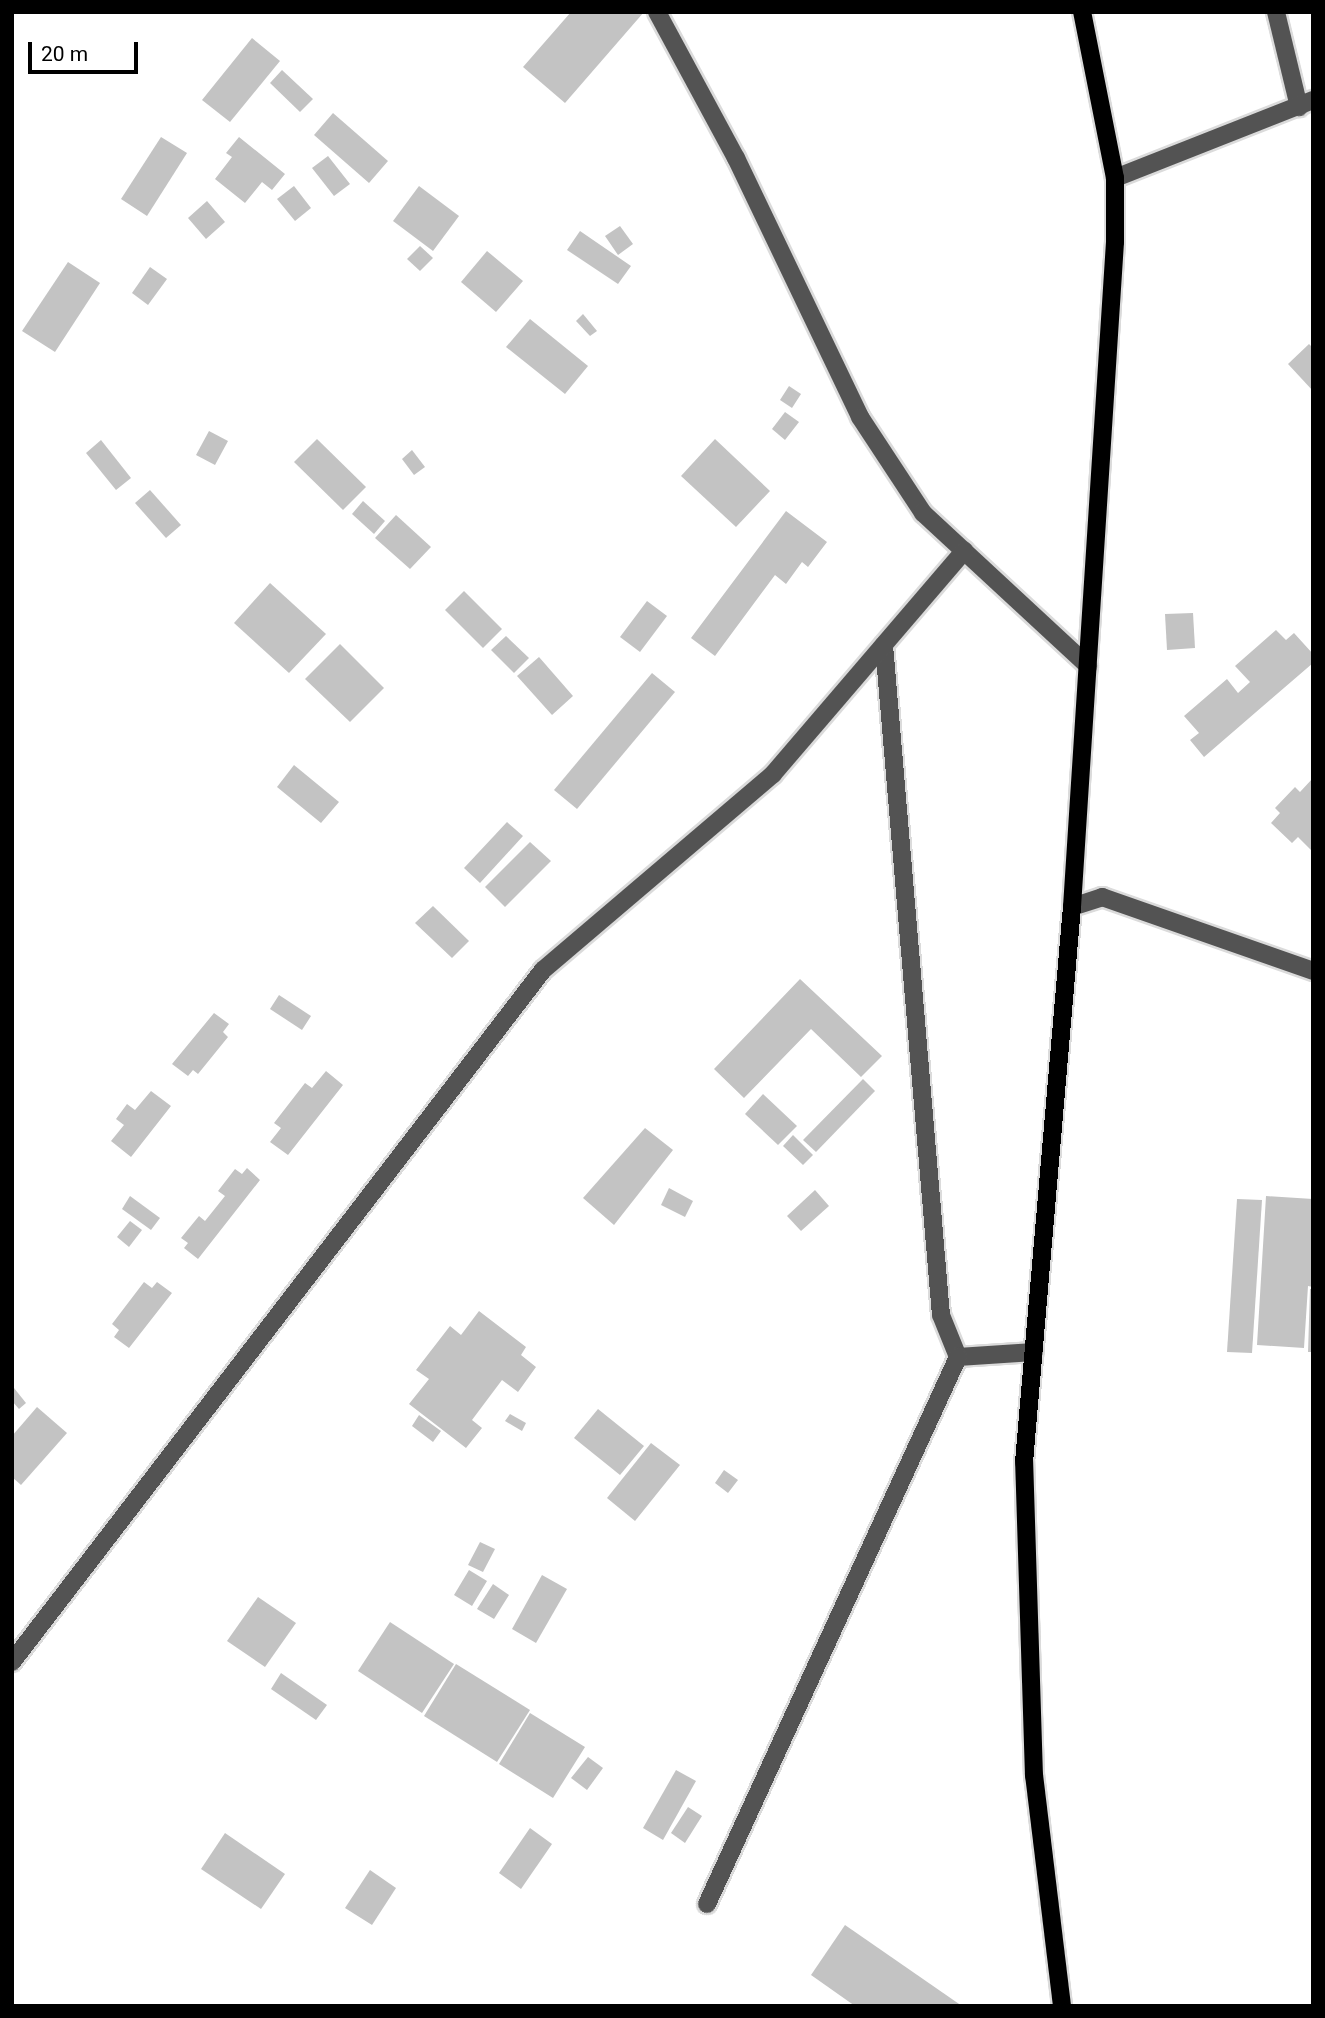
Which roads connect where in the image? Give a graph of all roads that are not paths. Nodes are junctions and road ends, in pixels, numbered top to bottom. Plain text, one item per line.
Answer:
1 (657, 12) edge
2 (1082, 12) edge
3 (1276, 12) edge
4 (1306, 104) edge
5 (1115, 178) junction
6 (964, 551) junction
7 (884, 645) junction
8 (1088, 666) junction
9 (1072, 907) junction
10 (1313, 971) edge
11 (1034, 1352) junction
12 (958, 1357) junction
13 (12, 1662) edge
14 (707, 1904) dead end
15 (1062, 2006) edge

1 - 6 street
2 - 5 main road
3 - 4 street
4 - 5 street
5 - 8 main road
6 - 7 street
6 - 8 street
7 - 12 street
7 - 13 street
8 - 9 main road
9 - 10 street
9 - 11 main road
11 - 12 street
11 - 15 main road
12 - 14 street

